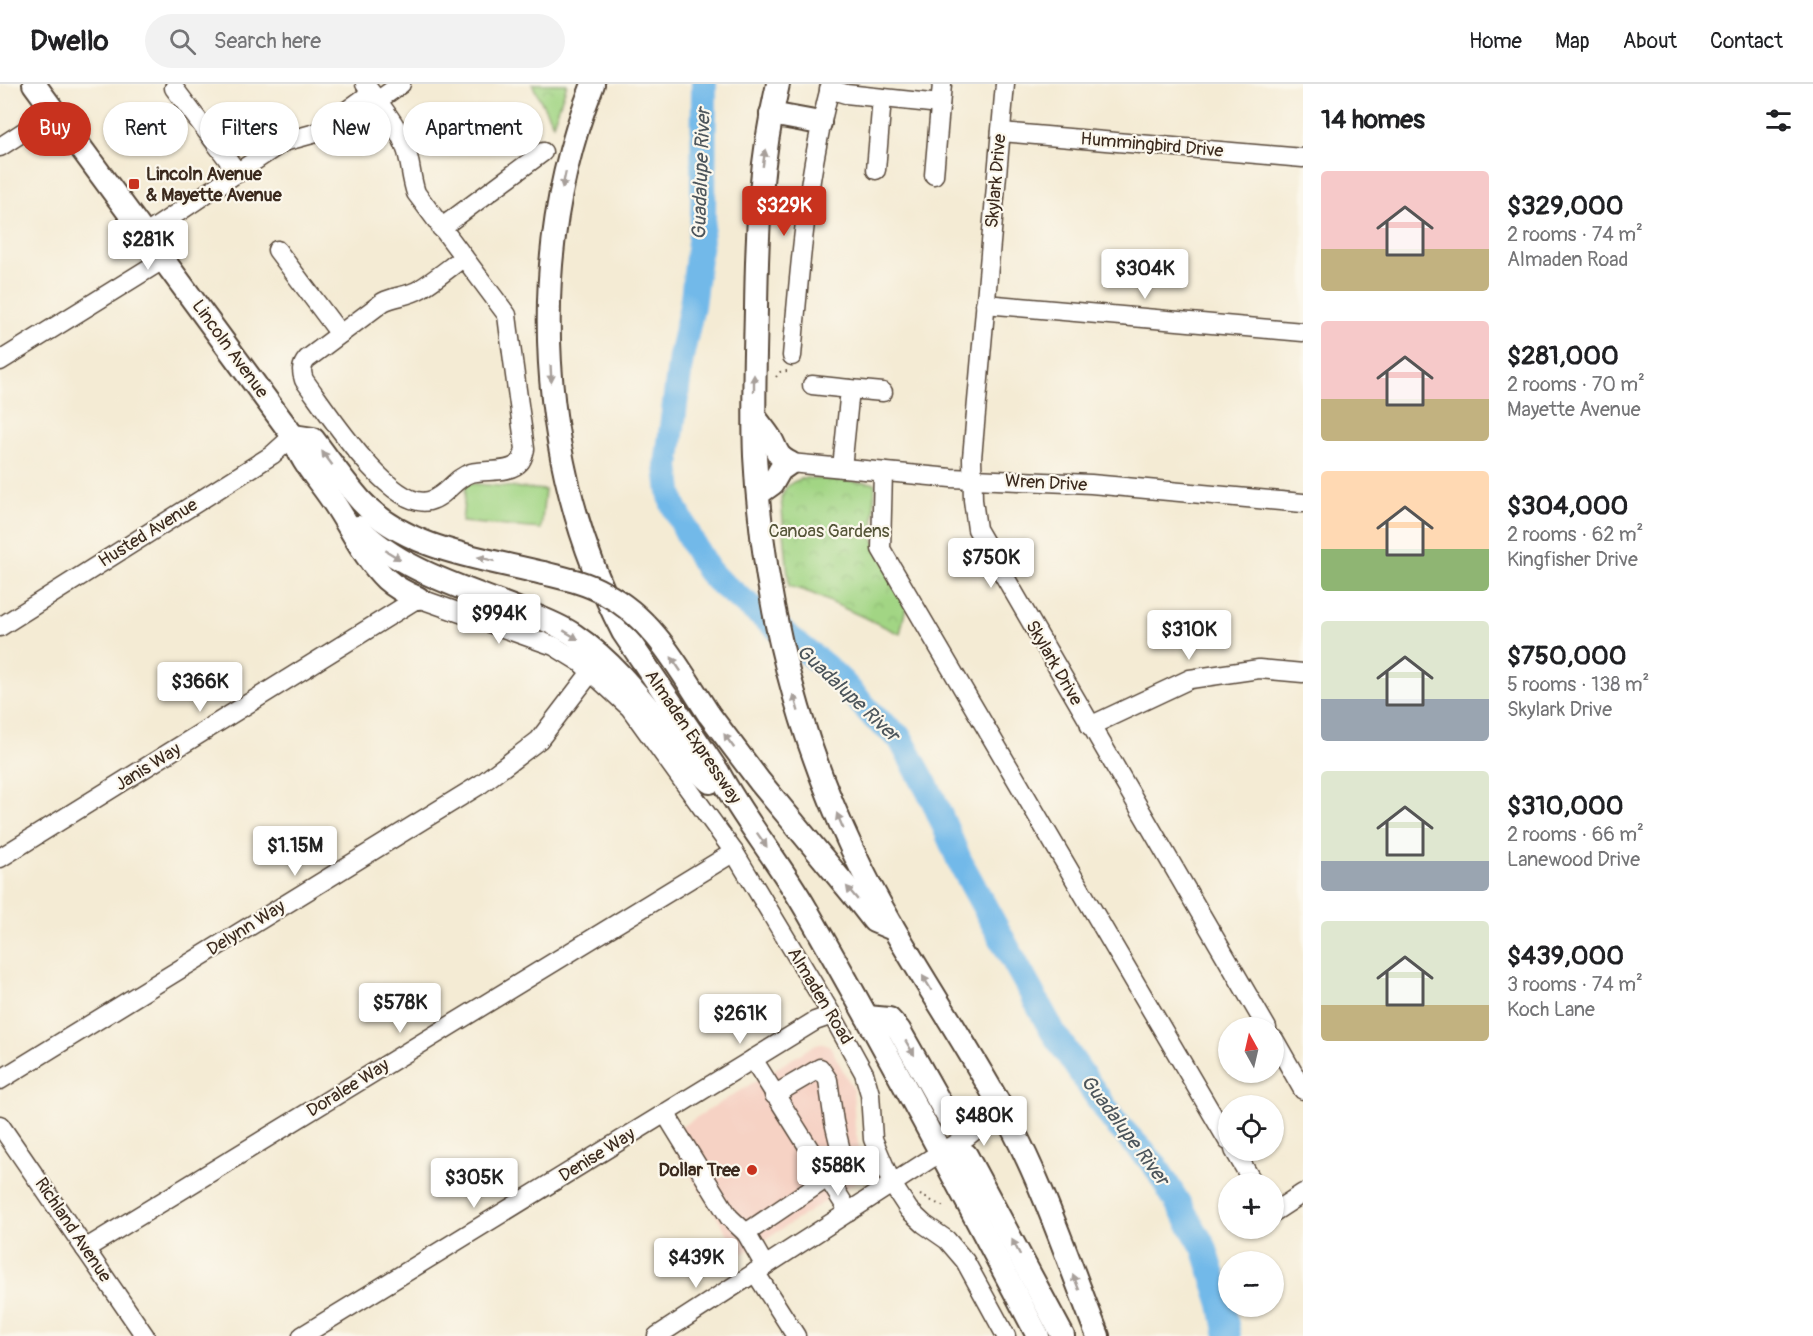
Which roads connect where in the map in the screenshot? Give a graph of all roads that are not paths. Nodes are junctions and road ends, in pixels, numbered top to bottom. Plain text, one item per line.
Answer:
1 (34, 84) edge
2 (401, 84) edge
3 (593, 84) edge
4 (778, 84) edge
5 (942, 84) edge
6 (1005, 84) edge
7 (830, 87) edge
8 (174, 88) dead end
9 (371, 93) edge
10 (892, 94) edge
11 (47, 102) edge
12 (940, 104) junction
13 (771, 114) junction
14 (820, 123) junction
15 (1001, 132) junction
16 (18, 135) edge
17 (0, 147) edge
18 (87, 156) edge
19 (538, 156) edge
20 (1303, 158) edge
21 (876, 170) dead end
22 (238, 173) junction
23 (934, 175) dead end
24 (441, 228) junction
25 (146, 234) junction
26 (277, 250) dead end
27 (464, 257) junction
28 (164, 259) junction
29 (985, 304) junction
30 (1303, 332) edge
31 (340, 334) junction
32 (0, 361) edge
33 (791, 364) road end
34 (812, 385) dead end
35 (850, 389) junction
36 (883, 392) dead end
37 (755, 417) junction
38 (293, 436) junction
39 (790, 464) junction
40 (843, 468) junction
41 (883, 472) junction
42 (972, 479) junction
43 (759, 494) junction
44 (334, 503) junction
45 (1303, 503) edge
46 (418, 598) junction
47 (0, 627) edge
48 (591, 672) junction
49 (1303, 673) edge
50 (1090, 726) junction
51 (729, 792) junction
52 (734, 852) junction
53 (0, 858) edge
54 (895, 929) junction
55 (832, 1015) junction
56 (867, 1017) junction
57 (1261, 1017) edge
58 (1284, 1057) edge
59 (753, 1059) junction
60 (0, 1080) edge
61 (1303, 1090) edge
62 (774, 1095) junction
63 (1000, 1105) junction
64 (665, 1113) junction
65 (984, 1122) junction
66 (1218, 1124) edge
67 (0, 1125) edge
68 (941, 1152) junction
69 (827, 1178) junction
70 (892, 1184) junction
71 (1303, 1193) edge
72 (1284, 1205) edge
73 (849, 1212) junction
74 (746, 1233) junction
75 (85, 1249) junction
76 (760, 1269) junction
77 (145, 1336) edge
78 (302, 1336) edge
79 (657, 1336) edge
80 (796, 1336) edge
81 (1006, 1336) edge
82 (1038, 1336) edge
83 (1063, 1336) edge
84 (1098, 1336) edge

1 - 11 main road, Lincoln Avenue
2 - 9 street
3 -> 51 main road, Almaden Expressway
4 - 13 main road
5 - 12 street
6 - 15 street, Skylark Drive
7 - 10 street
7 - 14 street
8 - 22 street
9 - 22 street
9 - 24 street
10 - 12 street
10 - 21 street
12 - 23 street
13 - 14 main road
37 -> 13 main road
14 - 33 street
15 - 20 street, Hummingbird Drive
15 - 29 street, Skylark Drive
16 - 17 street
18 - 25 main road, Lincoln Avenue
19 - 24 street
22 - 25 street
24 - 27 street
25 - 28 main road, Lincoln Avenue
26 - 31 street
27 - 31 street
27 - 31 street
28 - 32 street
28 - 38 main road, Lincoln Avenue
29 - 30 street
29 - 42 street, Skylark Drive
34 - 35 street
35 - 36 street
35 - 40 street
37 - 39 main road
37 - 43 main road
38 - 44 main road, Lincoln Avenue
38 - 47 street, Husted Avenue
54 -> 38 main road, bridge
39 - 40 street, Wren Drive
39 - 43 main road
40 - 41 street, Wren Drive
41 - 42 street, Wren Drive
41 - 66 street
42 - 45 street, Wren Drive
42 - 50 street, Skylark Drive
54 -> 43 main road
44 - 46 main road
44 -> 51 main road
46 - 48 street
46 - 53 street, Janis Way
48 - 52 street, Almaden Road
48 - 60 street, Delynn Way
49 - 50 street
50 - 57 street, Skylark Drive
51 -> 56 main road, Almaden Expressway
52 - 55 street, Almaden Road
52 - 75 street, Doralee Way
63 -> 54 main road
55 - 59 street, Denise Way
55 - 70 street, Almaden Road
56 -> 65 main road
56 - 68 main road, Almaden Expressway
58 - 61 street
59 - 62 street
59 - 64 street, Denise Way
62 - 69 street
62 - 69 street
63 - 65 street
84 -> 63 main road
64 - 74 street
64 - 78 street, Denise Way
65 - 68 street
67 - 75 street, Richland Avenue
68 - 70 street
68 - 82 main road, Almaden Expressway
83 -> 68 main road
69 - 73 street
69 - 74 street
70 - 73 street
70 - 81 street, Almaden Road
71 - 72 street
73 - 76 street
74 - 76 street
75 - 77 street, Richland Avenue
76 - 79 street
76 - 80 street

